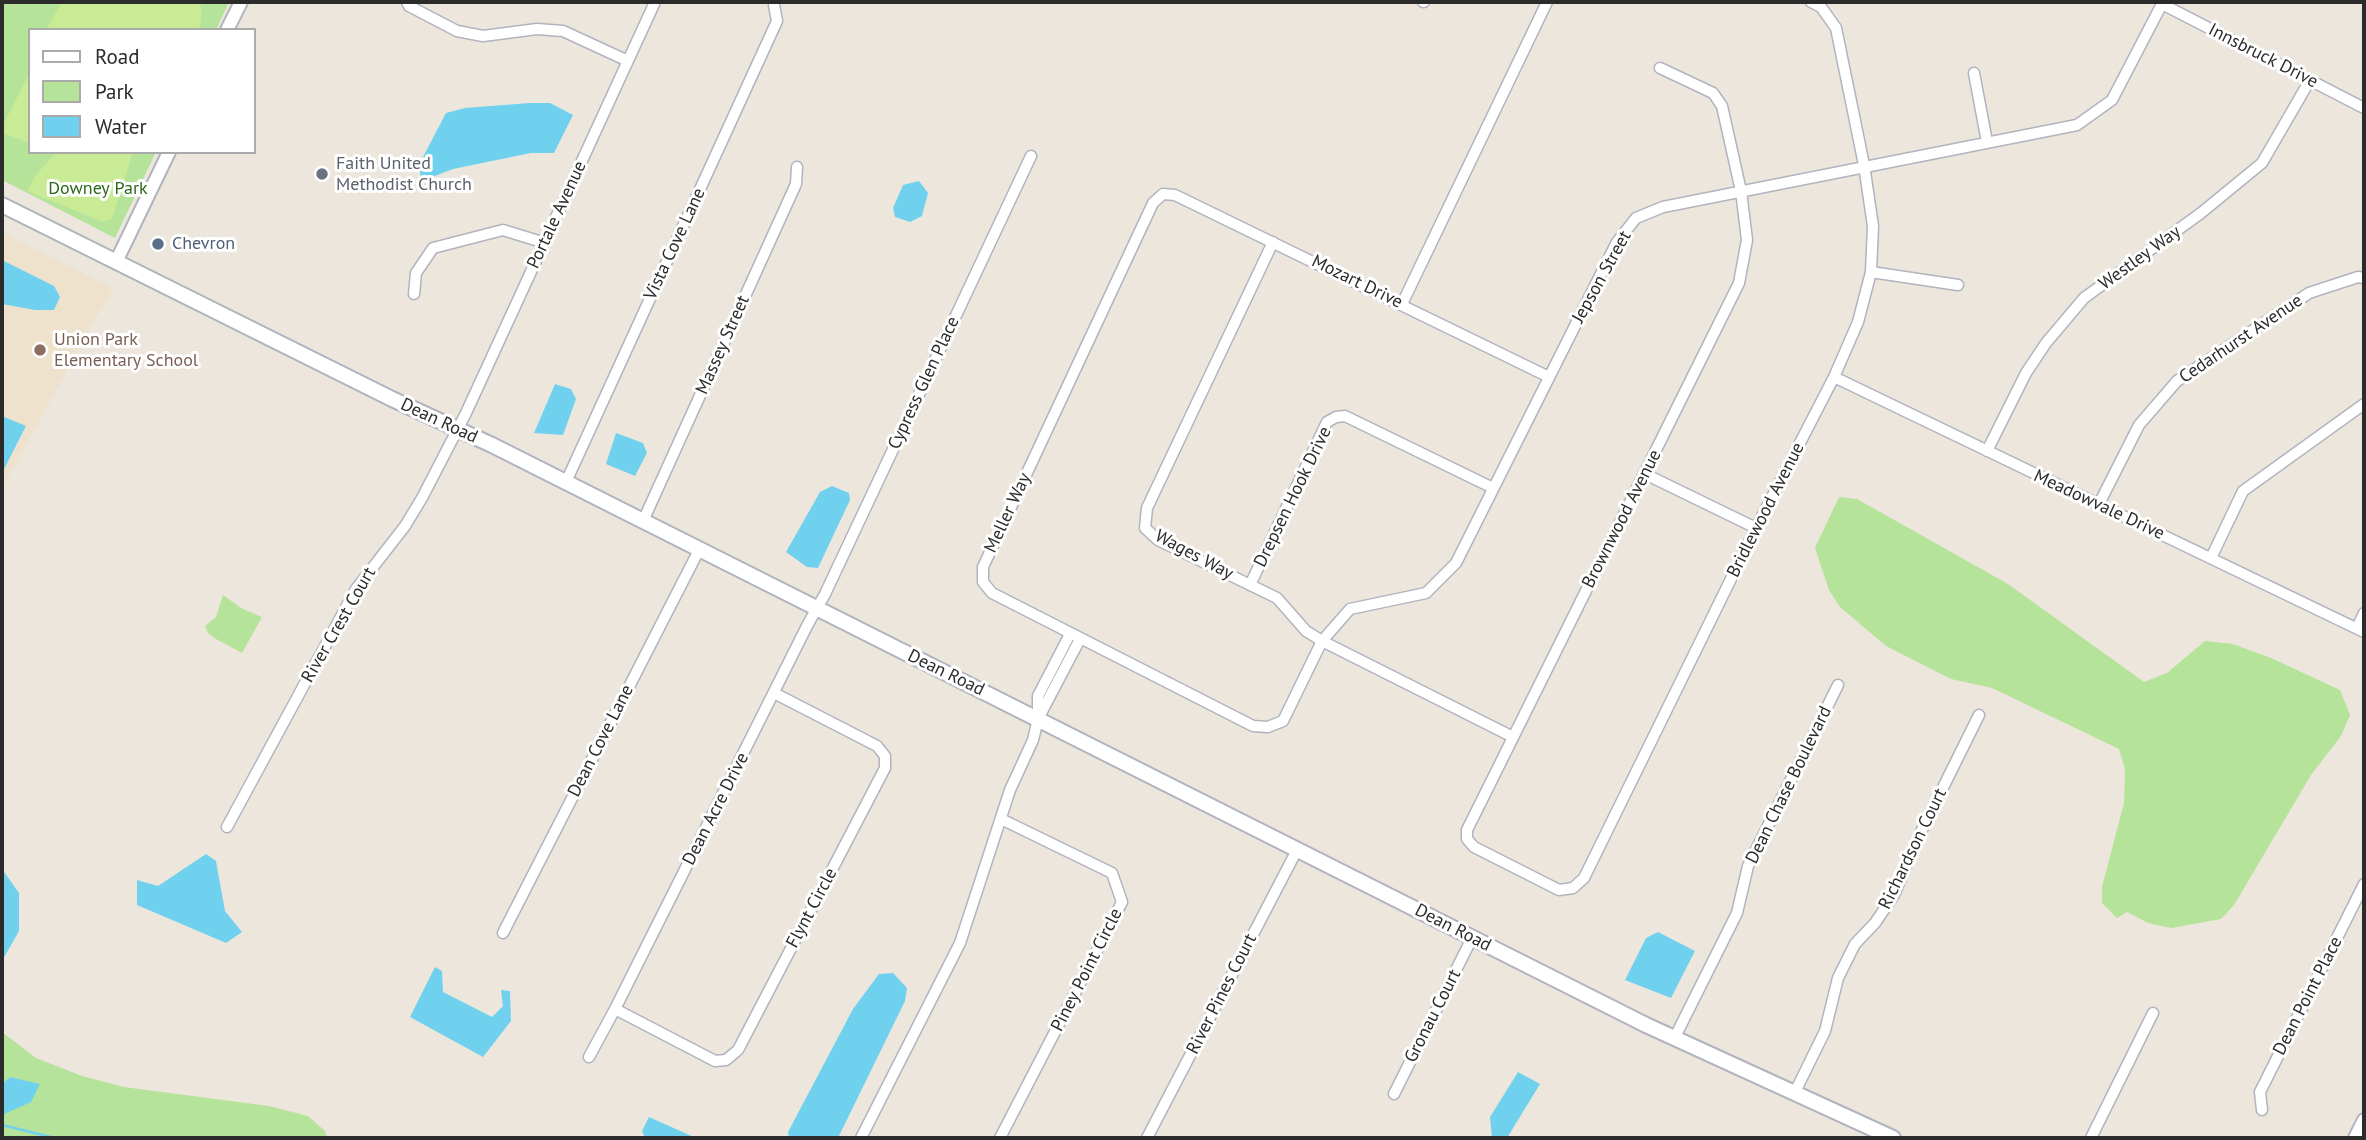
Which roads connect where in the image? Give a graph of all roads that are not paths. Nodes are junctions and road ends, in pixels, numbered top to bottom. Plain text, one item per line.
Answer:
1 (241, 2) edge
2 (407, 2) edge
3 (655, 2) edge
4 (1547, 2) edge
5 (1811, 2) edge
6 (2163, 3) edge
7 (774, 5) dead end
8 (228, 28) edge
9 (628, 61) junction
10 (1660, 68) dead end
11 (1974, 74) dead end
12 (2310, 80) junction
13 (2364, 108) edge
14 (1987, 142) junction
15 (168, 154) edge
16 (1031, 156) dead end
17 (1864, 165) junction
18 (797, 167) dead end
19 (1741, 191) junction
20 (1163, 194) joint
21 (2, 205) edge
22 (1273, 242) junction
23 (545, 243) junction
24 (116, 262) junction
25 (1871, 272) junction
26 (2364, 278) edge
27 (1958, 285) dead end
28 (414, 294) dead end
29 (1402, 304) junction
30 (1549, 377) junction
31 (1834, 377) junction
32 (2364, 404) edge
33 (458, 429) junction
34 (1987, 451) junction
35 (1645, 474) junction
36 (566, 482) junction
37 (1493, 488) junction
38 (2099, 504) junction
39 (643, 521) junction
40 (1756, 527) junction
41 (699, 550) junction
42 (2211, 558) junction
43 (1250, 585) junction
44 (817, 609) junction
45 (2364, 613) edge
46 (2360, 630) edge
47 (1075, 636) junction
48 (1322, 641) junction
49 (1838, 685) dead end
50 (774, 693) junction
51 (1979, 715) dead end
52 (1038, 719) junction
53 (1268, 727) joint
54 (1513, 737) junction
55 (1001, 819) junction
56 (227, 827) dead end
57 (1467, 839) joint
58 (1297, 850) junction
59 (2364, 884) edge
60 (503, 933) dead end
61 (1472, 938) junction
62 (615, 1009) junction
63 (2153, 1013) dead end
64 (1674, 1039) junction
65 (589, 1057) dead end
66 (1394, 1094) dead end
67 (1794, 1094) junction
68 (2262, 1110) dead end
69 (2364, 1120) edge
70 (861, 1138) edge
71 (1000, 1138) edge
72 (1147, 1138) edge
73 (1893, 1138) edge
74 (2091, 1138) edge
75 (2355, 1138) edge

1 - 8 street
2 - 9 street
3 - 9 street, Portale Avenue
4 - 29 street
5 - 17 street, Bridlewood Avenue
6 - 12 street, Innsbruck Drive
6 - 14 street, Jepson Street
7 - 36 street, Vista Cove Lane
9 - 23 street, Portale Avenue
10 - 19 street, Brownwood Avenue
11 - 14 street
12 - 13 street, Innsbruck Drive
12 - 34 street, Westley Way
14 - 17 street, Jepson Street
15 - 24 street
16 - 44 street, Cypress Glen Place
17 - 19 street, Jepson Street
17 - 25 street, Bridlewood Avenue
18 - 39 street, Massey Street
19 - 30 street, Jepson Street
19 - 35 street, Brownwood Avenue
20 - 22 street, Mozart Drive
20 - 47 street, Meller Way
21 - 24 main road, Dean Road
22 - 29 street, Mozart Drive
22 - 43 street, Wages Way
23 - 28 street
23 - 33 street, Portale Avenue
24 - 33 main road, Dean Road
25 - 27 street
25 - 31 street, Bridlewood Avenue
26 - 38 street, Cedarhurst Avenue
29 - 30 street, Mozart Drive
30 - 37 street, Jepson Street
31 - 34 street, Meadowvale Drive
31 - 40 street, Bridlewood Avenue
32 - 42 street
33 - 36 main road, Dean Road
33 - 56 street, River Crest Court
34 - 38 street, Meadowvale Drive
35 - 40 street
35 - 54 street, Brownwood Avenue
36 - 39 main road, Dean Road
37 - 43 street, Drepsen Hook Drive
37 - 48 street, Jepson Street
38 - 42 street, Meadowvale Drive
39 - 41 main road, Dean Road
40 - 57 street, Bridlewood Avenue
41 - 44 main road, Dean Road
41 - 60 street, Dean Cove Lane
42 - 46 street, Meadowvale Drive
43 - 48 street, Wages Way
44 - 50 street, Dean Acre Drive
44 - 52 main road, Dean Road
45 - 46 street
47 - 52 street
47 - 53 street, Meller Way
48 - 53 street, Jepson Street
48 - 54 street, Wages Way
49 - 64 street, Dean Chase Boulevard
50 - 62 street, Dean Acre Drive
50 - 62 street, Flynt Circle
51 - 67 street, Richardson Court
52 - 55 street
52 - 58 main road, Dean Road
54 - 57 street, Brownwood Avenue
55 - 70 street
55 - 71 street, Piney Point Circle
58 - 61 main road, Dean Road
58 - 72 street, River Pines Court
59 - 68 street, Dean Point Place
61 - 64 main road, Dean Road
61 - 66 street, Gronau Court
62 - 65 street, Dean Acre Drive
63 - 74 street
64 - 67 main road, Dean Road
67 - 73 main road, Dean Road
69 - 75 street

